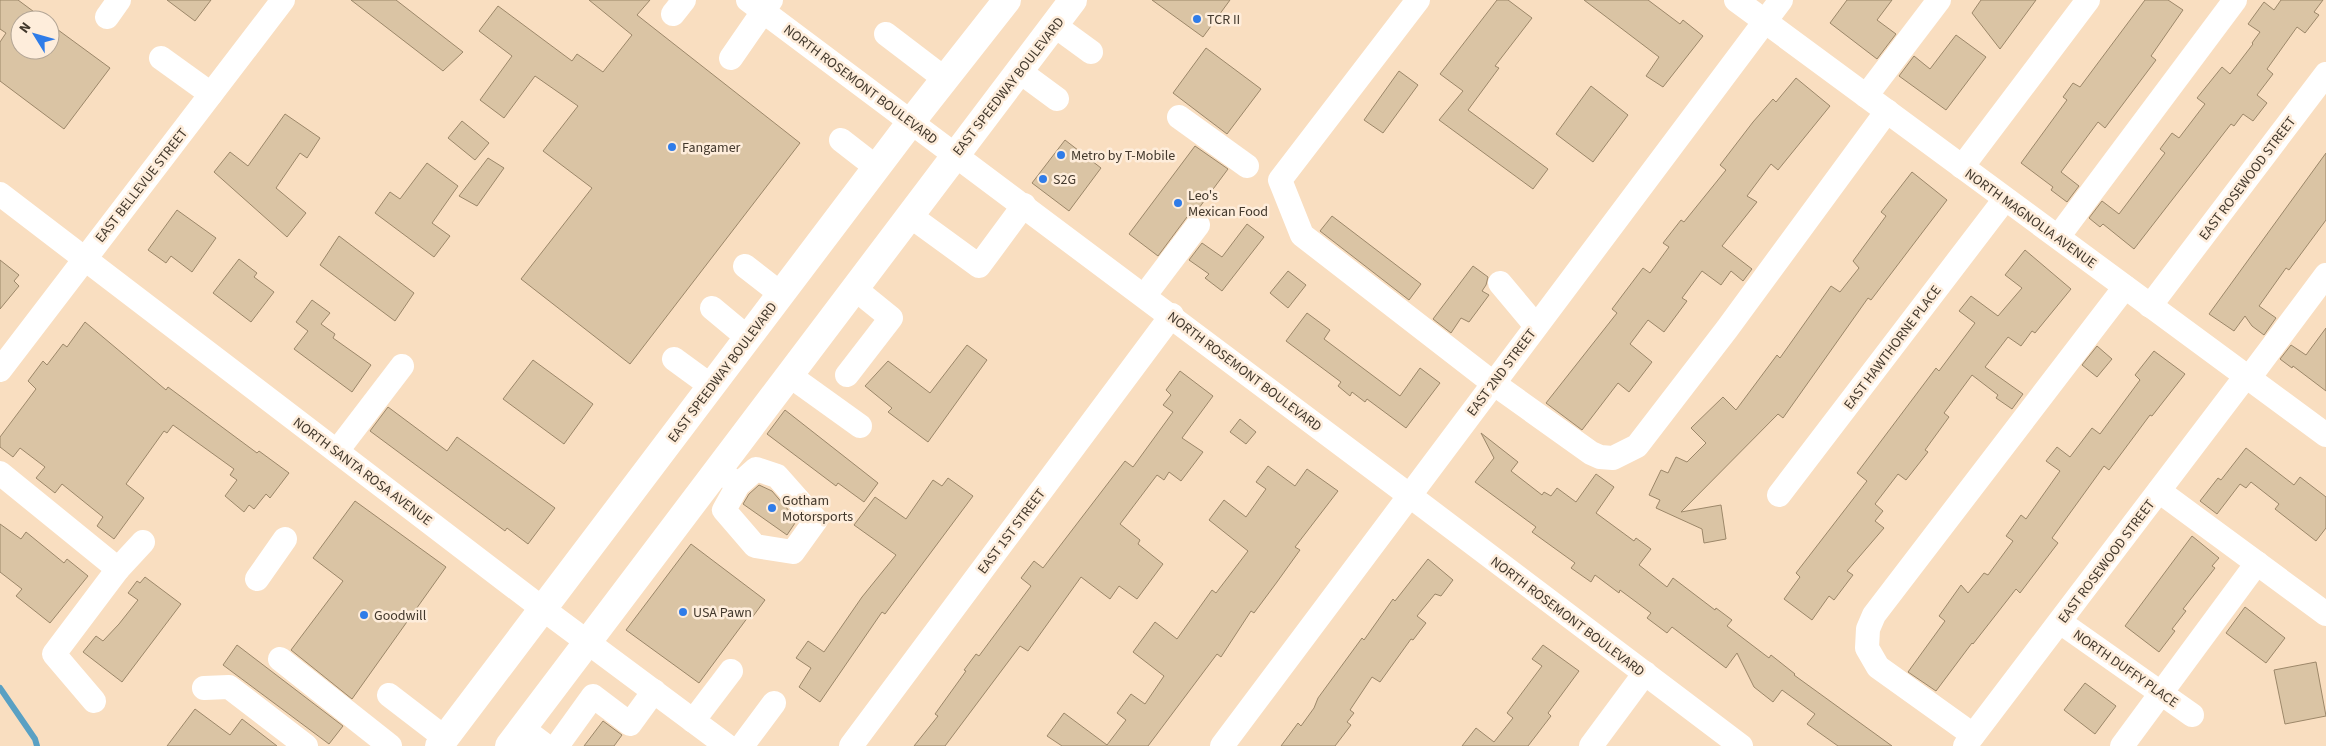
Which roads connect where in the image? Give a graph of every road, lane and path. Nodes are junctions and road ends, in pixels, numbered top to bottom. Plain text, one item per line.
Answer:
1 (283, 0) edge
2 (1007, 0) edge
3 (1074, 0) edge
4 (1418, 0) edge
5 (1736, 0) edge
6 (1781, 0) edge
7 (1939, 0) edge
8 (2088, 0) edge
9 (2235, 0) edge
10 (760, 4) edge
11 (1765, 22) junction
12 (1054, 25) junction
13 (886, 34) dead end
14 (1091, 52) dead end
15 (161, 58) dead end
16 (731, 58) dead end
17 (1019, 71) junction
18 (2326, 74) edge
19 (945, 79) junction
20 (211, 94) junction
21 (1866, 96) junction
22 (1056, 99) dead end
23 (1886, 111) junction
24 (1179, 117) dead end
25 (911, 122) junction
26 (841, 140) dead end
27 (954, 155) junction
28 (1247, 166) dead end
29 (1962, 167) junction
30 (877, 168) junction
31 (0, 194) edge
32 (2005, 199) junction
33 (1024, 206) junction
34 (909, 216) junction
35 (1198, 225) dead end
36 (2058, 237) junction
37 (85, 258) junction
38 (745, 266) dead end
39 (2326, 275) edge
40 (1500, 283) dead end
41 (2125, 287) junction
42 (854, 288) junction
43 (781, 294) junction
44 (1145, 295) junction
45 (2150, 306) junction
46 (712, 308) dead end
47 (1172, 315) junction
48 (1536, 326) junction
49 (748, 338) junction
50 (674, 358) dead end
51 (402, 366) dead end
52 (0, 370) edge
53 (789, 375) junction
54 (847, 375) dead end
55 (2247, 377) junction
56 (1493, 382) junction
57 (711, 386) junction
58 (860, 426) dead end
59 (2326, 435) edge
60 (337, 451) junction
61 (0, 473) edge
62 (2158, 491) junction
63 (1779, 494) dead end
64 (1408, 495) junction
65 (285, 539) dead end
66 (143, 542) dead end
67 (2257, 563) junction
68 (118, 569) junction
69 (257, 579) dead end
70 (542, 609) junction
71 (2326, 614) edge
72 (2060, 622) junction
73 (588, 642) junction
74 (280, 660) dead end
75 (731, 671) dead end
76 (1645, 673) junction
77 (204, 688) dead end
78 (654, 691) junction
79 (2161, 693) junction
80 (388, 695) dead end
81 (94, 701) dead end
82 (774, 703) dead end
83 (2192, 715) dead end
84 (693, 721) junction
85 (516, 737) edge
86 (1969, 741) edge
87 (442, 742) edge
88 (306, 746) edge
89 (390, 746) edge
90 (546, 746) edge
91 (557, 746) edge
92 (727, 746) edge
93 (742, 746) edge
94 (851, 746) edge
95 (1222, 746) edge
96 (1591, 746) edge
97 (1740, 746) edge
98 (2122, 746) edge

1 - 20 street, EAST BELLEVUE STREET
2 - 19 main road, EAST SPEEDWAY BOULEVARD
3 - 12 main road, EAST SPEEDWAY BOULEVARD
4 - 56 street
5 - 11 street, NORTH MAGNOLIA AVENUE
6 - 11 street, EAST 2ND STREET
7 - 21 street
8 - 29 street
9 - 36 street
10 - 16 street
10 - 25 street, NORTH ROSEMONT BOULEVARD
11 - 21 street, NORTH MAGNOLIA AVENUE
11 - 48 street, EAST 2ND STREET
12 - 14 street
12 - 17 main road, EAST SPEEDWAY BOULEVARD
13 - 19 street
15 - 20 street
17 - 22 street
17 - 27 main road, EAST SPEEDWAY BOULEVARD
18 - 45 street, EAST ROSEWOOD STREET
19 - 25 main road, EAST SPEEDWAY BOULEVARD
20 - 37 street, EAST BELLEVUE STREET
21 - 23 street, NORTH MAGNOLIA AVENUE
23 - 29 street, NORTH MAGNOLIA AVENUE
23 - 56 street
24 - 28 street
25 - 27 street, NORTH ROSEMONT BOULEVARD
25 - 30 main road, EAST SPEEDWAY BOULEVARD
26 - 30 street
27 - 33 street, NORTH ROSEMONT BOULEVARD
27 - 34 main road, EAST SPEEDWAY BOULEVARD
29 - 32 street, NORTH MAGNOLIA AVENUE
30 - 43 main road, EAST SPEEDWAY BOULEVARD
31 - 37 street, NORTH SANTA ROSA AVENUE
32 - 36 street, NORTH MAGNOLIA AVENUE
32 - 63 street, EAST HAWTHORNE PLACE
33 - 34 street
33 - 44 street, NORTH ROSEMONT BOULEVARD
34 - 42 main road, EAST SPEEDWAY BOULEVARD
35 - 44 street
36 - 41 street, NORTH MAGNOLIA AVENUE
37 - 52 street, EAST BELLEVUE STREET
37 - 60 street, NORTH SANTA ROSA AVENUE
38 - 43 street
39 - 55 street, EAST ROSEWOOD STREET
40 - 48 street
41 - 45 street, NORTH MAGNOLIA AVENUE
41 - 86 street
42 - 53 main road, EAST SPEEDWAY BOULEVARD
42 - 54 street
43 - 49 main road, EAST SPEEDWAY BOULEVARD
44 - 47 street, NORTH ROSEMONT BOULEVARD
45 - 55 street, NORTH MAGNOLIA AVENUE
46 - 49 street
47 - 64 street, NORTH ROSEMONT BOULEVARD
47 - 94 street, EAST 1ST STREET
48 - 56 street, EAST 2ND STREET
49 - 57 main road, EAST SPEEDWAY BOULEVARD
50 - 57 street
51 - 60 street
53 - 58 street
53 - 73 main road, EAST SPEEDWAY BOULEVARD
55 - 59 street, NORTH MAGNOLIA AVENUE
55 - 62 street, EAST ROSEWOOD STREET
56 - 64 street, EAST 2ND STREET
57 - 70 main road, EAST SPEEDWAY BOULEVARD
60 - 70 street, NORTH SANTA ROSA AVENUE
61 - 68 street
62 - 67 street
62 - 72 street, EAST ROSEWOOD STREET
64 - 76 street, NORTH ROSEMONT BOULEVARD
64 - 95 street, EAST 2ND STREET
65 - 69 street
66 - 68 street
67 - 71 street
67 - 79 street
68 - 81 street
70 - 73 street, NORTH SANTA ROSA AVENUE
70 - 87 main road, EAST SPEEDWAY BOULEVARD
72 - 79 street, NORTH DUFFY PLACE
72 - 86 street, EAST ROSEWOOD STREET
73 - 78 street, NORTH SANTA ROSA AVENUE
73 - 85 main road, EAST SPEEDWAY BOULEVARD
74 - 89 street
75 - 84 street
76 - 96 street
76 - 97 street, NORTH ROSEMONT BOULEVARD
77 - 88 street
78 - 84 street, NORTH SANTA ROSA AVENUE
78 - 91 street
79 - 83 street, NORTH DUFFY PLACE
79 - 98 street
80 - 87 street
82 - 93 street
84 - 92 street, NORTH SANTA ROSA AVENUE
85 - 90 street

